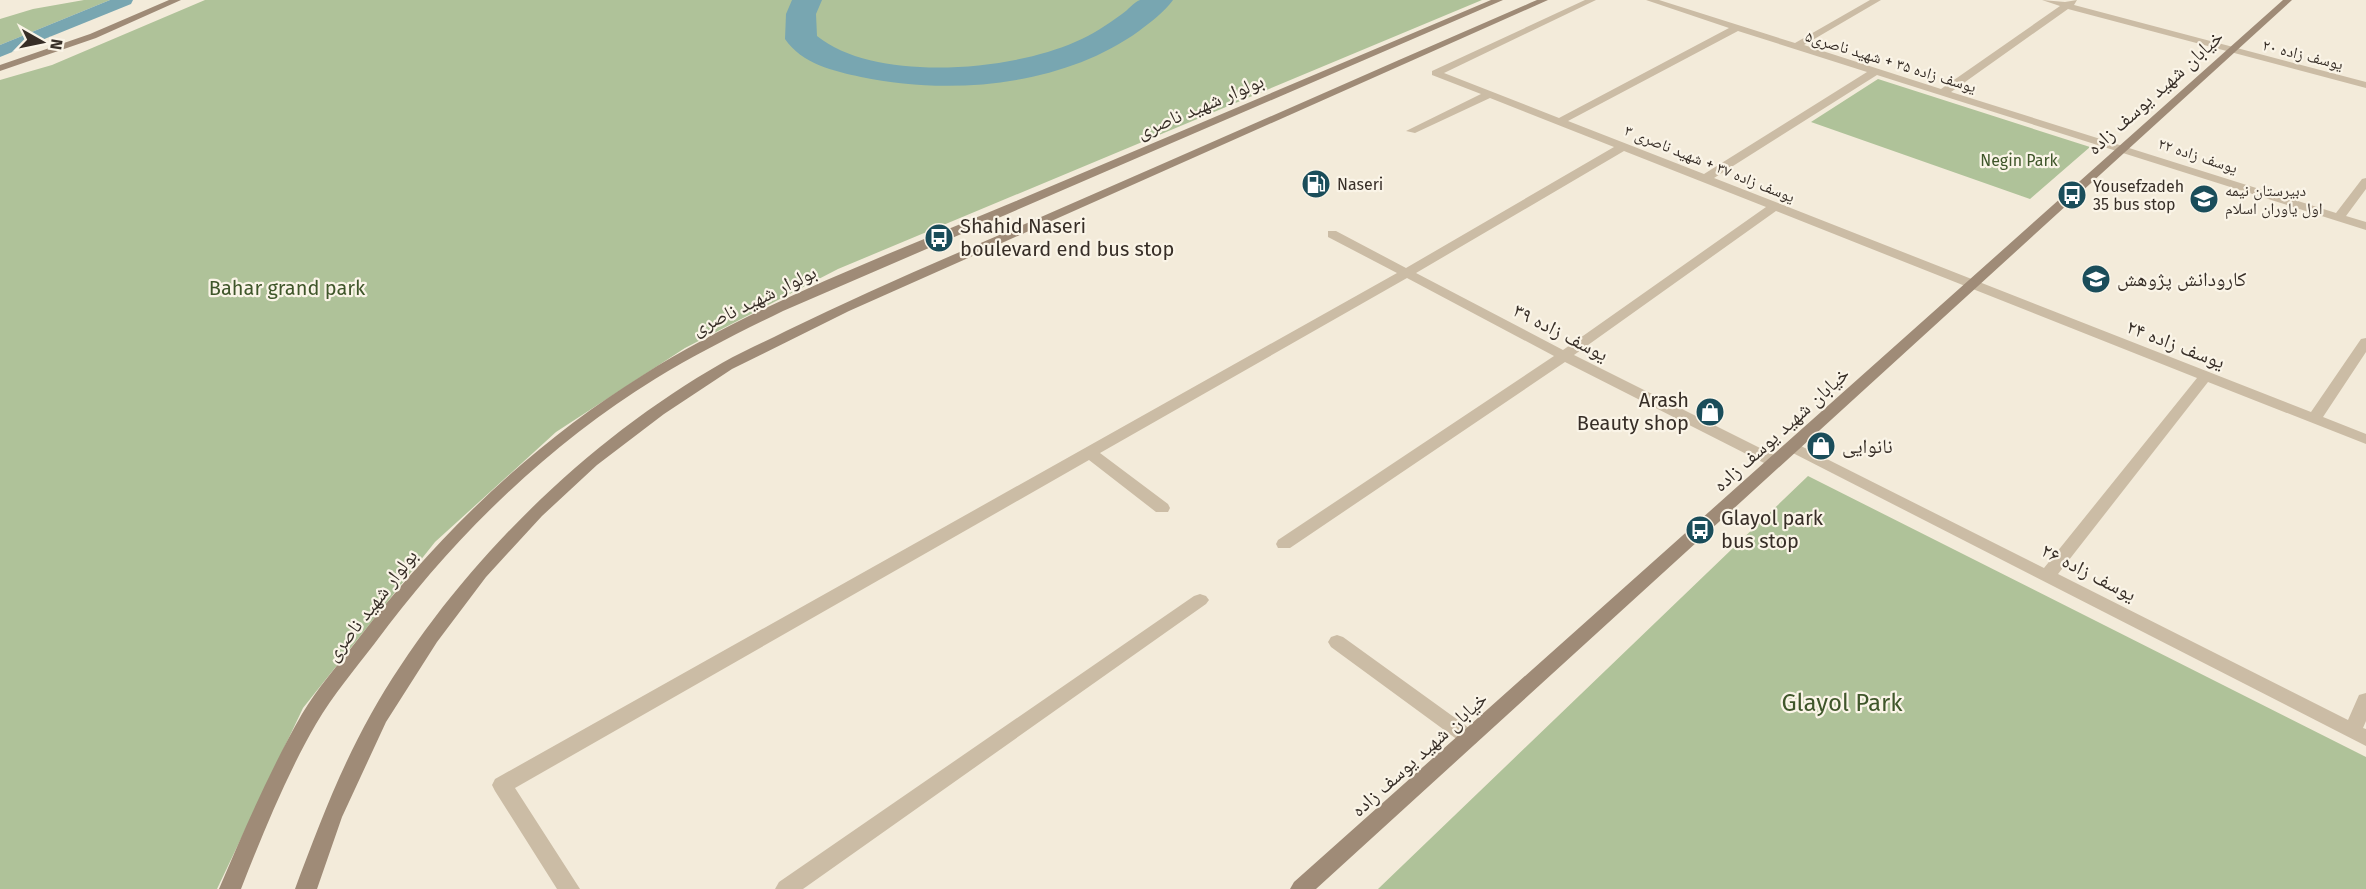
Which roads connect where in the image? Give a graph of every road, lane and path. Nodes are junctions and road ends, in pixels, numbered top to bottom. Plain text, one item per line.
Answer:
1 (177, 0) edge
2 (1498, 0) edge
3 (1544, 0) edge
4 (1592, 0) edge
5 (1650, 0) edge
6 (1678, 0) edge
7 (1877, 0) edge
8 (2046, 0) edge
9 (2288, 0) edge
10 (2071, 3) edge
11 (1666, 5) junction
12 (1736, 28) junction
13 (1404, 40) junction
14 (1794, 47) junction
15 (1431, 50) junction
16 (2232, 51) junction
17 (0, 68) edge
18 (1874, 72) junction
19 (2366, 85) edge
20 (1942, 93) junction
21 (1490, 94) junction
22 (1561, 121) junction
23 (1411, 131) dead end
24 (1624, 146) junction
25 (2123, 149) junction
26 (1706, 178) junction
27 (2366, 181) edge
28 (1775, 206) junction
29 (2339, 217) junction
30 (2366, 226) edge
31 (1332, 234) dead end
32 (1405, 274) junction
33 (1971, 285) junction
34 (2366, 342) edge
35 (1564, 356) junction
36 (2205, 377) junction
37 (2314, 419) junction
38 (2366, 439) edge
39 (1792, 447) junction
40 (1088, 452) junction
41 (1775, 462) junction
42 (1162, 508) dead end
43 (1284, 544) dead end
44 (2048, 575) junction
45 (1200, 600) dead end
46 (1337, 642) dead end
47 (2366, 700) edge
48 (2359, 735) edge
49 (1469, 738) junction
50 (230, 889) edge
51 (306, 889) edge
52 (568, 889) edge
53 (786, 889) edge
54 (1301, 889) edge

1 - 17 main road
2 - 13 main road, بولوار شهید ناصری
3 - 15 main road, بولوار شهید ناصری
4 - 21 street, یوسف زاده ۳۷ + شهید ناصری ۳
5 - 11 street, یوسف زاده ۳۵ + شهید ناصری۵
6 - 11 street
7 - 14 street
8 - 10 street, یوسف زاده ۲۰
9 - 16 main road, خیابان شهید یوسف زاده
10 - 16 street, یوسف زاده ۲۰
10 - 20 street
11 - 12 street, یوسف زاده ۳۵ + شهید ناصری۵
12 - 14 street, یوسف زاده ۳۵ + شهید ناصری۵
12 - 22 street
13 - 15 main road
13 - 50 main road, بولوار شهید ناصری
14 - 18 street, یوسف زاده ۳۵ + شهید ناصری۵
15 - 51 main road, بولوار شهید ناصری
16 - 19 street, یوسف زاده ۲۰
16 - 25 main road, خیابان شهید یوسف زاده
18 - 20 street, یوسف زاده ۳۵ + شهید ناصری۵
18 - 26 street
20 - 25 street, یوسف زاده ۳۵ + شهید ناصری۵
21 - 22 street, یوسف زاده ۳۷ + شهید ناصری ۳
21 - 23 street
22 - 24 street, یوسف زاده ۳۷ + شهید ناصری ۳
24 - 26 street, یوسف زاده ۳۷ + شهید ناصری ۳
24 - 32 street
25 - 29 street, یوسف زاده ۲۲
25 - 33 main road, خیابان شهید یوسف زاده
26 - 28 street, یوسف زاده ۳۷ + شهید ناصری ۳
27 - 29 street
28 - 33 street, یوسف زاده ۳۷ + شهید ناصری ۳
28 - 35 street
29 - 30 street, یوسف زاده ۲۲
31 - 32 street, یوسف زاده ۳۹
32 - 35 street, یوسف زاده ۳۹
32 - 40 street
33 - 36 street, یوسف زاده ۲۴
33 - 39 main road, خیابان شهید یوسف زاده
34 - 37 street
35 - 41 street, یوسف زاده ۳۹
35 - 43 street
36 - 37 street, یوسف زاده ۲۴
36 - 44 street
37 - 38 street, یوسف زاده ۲۴
39 - 41 main road, خیابان شهید یوسف زاده
39 - 44 street, یوسف زاده ۲۶
40 - 42 street
40 - 52 street
41 - 49 main road, خیابان شهید یوسف زاده
44 - 48 street, یوسف زاده ۲۶
45 - 53 street
46 - 49 street
47 - 48 street
49 - 54 main road, خیابان شهید یوسف زاده

